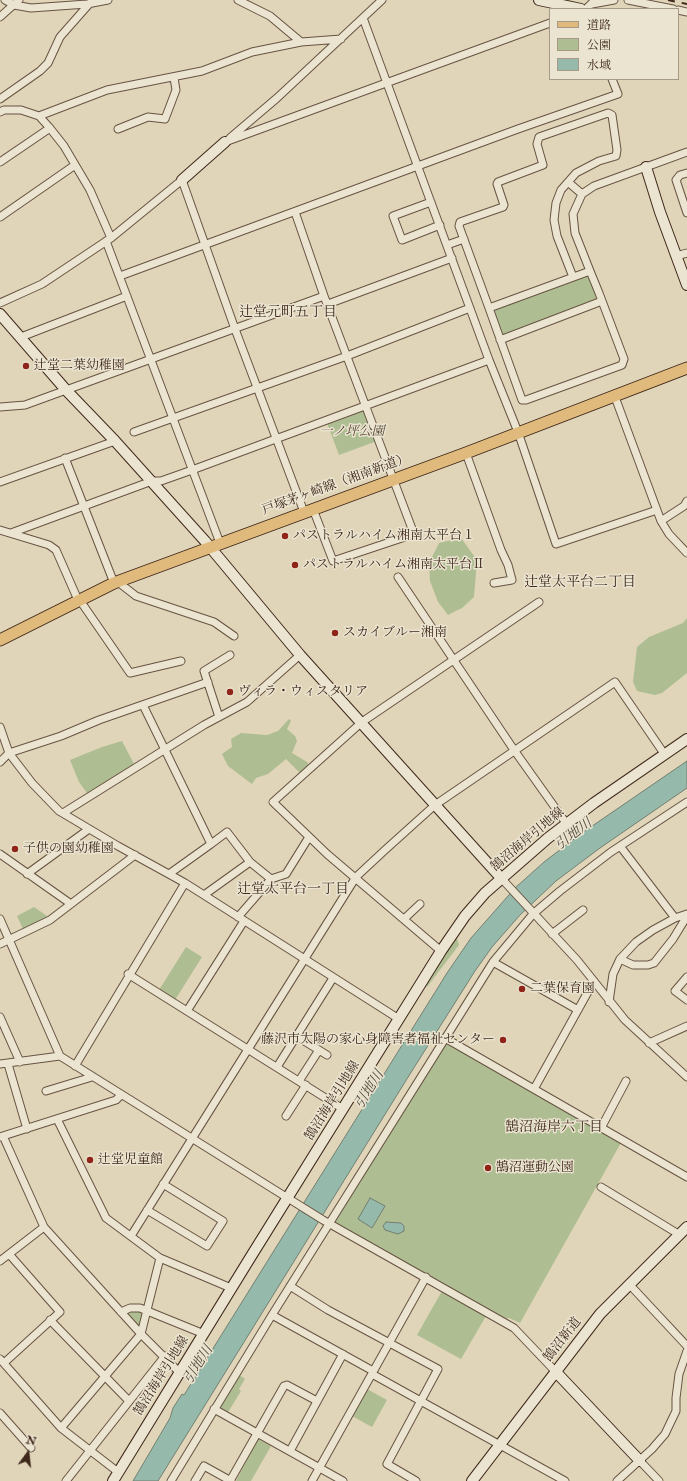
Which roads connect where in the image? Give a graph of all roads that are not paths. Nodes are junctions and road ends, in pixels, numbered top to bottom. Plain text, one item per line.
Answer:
1 (5, 0) edge
2 (108, 0) edge
3 (238, 0) edge
4 (382, 0) edge
5 (539, 0) edge
6 (614, 0) edge
7 (628, 0) edge
8 (17, 2) edge
9 (594, 2) edge
10 (90, 3) junction
11 (576, 8) edge
12 (668, 8) edge
13 (0, 17) edge
14 (363, 18) junction
15 (549, 23) edge
16 (341, 39) junction
17 (300, 42) junction
18 (174, 78) junction
19 (612, 80) edge
20 (388, 82) junction
21 (0, 98) edge
22 (0, 112) edge
23 (39, 116) junction
24 (50, 128) junction
25 (118, 129) dead end
26 (225, 142) junction
27 (687, 152) edge
28 (0, 162) edge
29 (75, 165) junction
30 (418, 166) junction
31 (646, 167) junction
32 (687, 173) edge
33 (182, 180) junction
34 (568, 182) junction
35 (582, 194) junction
36 (431, 202) junction
37 (685, 203) edge
38 (295, 212) junction
39 (687, 212) edge
40 (0, 217) edge
41 (440, 225) junction
42 (464, 239) junction
43 (108, 240) junction
44 (204, 245) junction
45 (447, 245) junction
46 (687, 253) edge
47 (676, 256) junction
48 (452, 258) junction
49 (590, 271) junction
50 (120, 276) junction
51 (572, 277) junction
52 (687, 285) edge
53 (128, 296) junction
54 (324, 296) junction
55 (602, 301) junction
56 (0, 304) edge
57 (328, 304) junction
58 (470, 308) junction
59 (489, 308) junction
60 (0, 314) edge
61 (235, 328) junction
62 (21, 337) junction
63 (500, 340) junction
64 (347, 356) junction
65 (150, 359) junction
66 (489, 360) junction
67 (687, 368) edge
68 (257, 387) junction
69 (66, 390) junction
70 (616, 397) junction
71 (366, 405) junction
72 (0, 407) edge
73 (173, 418) junction
74 (134, 432) dead end
75 (518, 432) junction
76 (276, 439) junction
77 (115, 441) junction
78 (466, 453) junction
79 (65, 458) junction
80 (192, 470) junction
81 (393, 479) junction
82 (152, 481) junction
83 (0, 482) edge
84 (687, 501) edge
85 (84, 508) junction
86 (308, 510) junction
87 (658, 510) junction
88 (661, 521) junction
89 (0, 530) edge
90 (11, 533) junction
91 (220, 543) junction
92 (209, 546) junction
93 (687, 553) edge
94 (398, 577) dead end
95 (116, 582) junction
96 (494, 583) dead end
97 (79, 600) junction
98 (539, 602) dead end
99 (234, 636) dead end
100 (0, 640) edge
101 (230, 655) dead end
102 (300, 655) junction
103 (453, 660) junction
104 (181, 661) dead end
105 (208, 682) junction
106 (143, 705) junction
107 (219, 717) junction
108 (362, 722) junction
109 (0, 727) edge
110 (687, 739) edge
111 (514, 750) junction
112 (166, 751) junction
113 (9, 753) junction
114 (665, 755) junction
115 (0, 762) edge
116 (687, 802) edge
117 (435, 806) junction
118 (63, 813) junction
119 (566, 823) junction
120 (89, 829) junction
121 (309, 837) junction
122 (211, 844) junction
123 (620, 846) junction
124 (0, 854) edge
125 (135, 855) junction
126 (250, 862) junction
127 (27, 874) junction
128 (169, 874) junction
129 (356, 877) junction
130 (271, 878) junction
131 (501, 878) junction
132 (184, 883) junction
133 (204, 895) junction
134 (71, 904) junction
135 (420, 904) dead end
136 (583, 910) dead end
137 (534, 914) junction
138 (687, 915) edge
139 (675, 918) junction
140 (0, 919) edge
141 (241, 919) junction
142 (404, 919) junction
143 (552, 934) junction
144 (8, 940) junction
145 (0, 944) edge
146 (441, 951) junction
147 (305, 959) junction
148 (620, 959) junction
149 (493, 962) junction
150 (128, 974) junction
151 (687, 977) edge
152 (333, 978) junction
153 (594, 981) junction
154 (687, 1000) edge
155 (609, 1002) junction
156 (578, 1010) junction
157 (187, 1011) junction
158 (0, 1017) edge
159 (399, 1019) junction
160 (687, 1026) edge
161 (296, 1036) junction
162 (445, 1038) junction
163 (649, 1043) junction
164 (248, 1049) junction
165 (319, 1050) junction
166 (327, 1055) dead end
167 (60, 1056) junction
168 (20, 1062) junction
169 (4, 1064) edge
170 (75, 1066) junction
171 (277, 1067) junction
172 (687, 1077) edge
173 (92, 1078) junction
174 (299, 1081) junction
175 (626, 1081) dead end
176 (306, 1086) junction
177 (534, 1089) junction
178 (46, 1091) dead end
179 (121, 1095) junction
180 (343, 1109) junction
181 (286, 1116) dead end
182 (57, 1119) junction
183 (601, 1128) junction
184 (27, 1129) junction
185 (2, 1137) edge
186 (191, 1139) junction
187 (687, 1177) edge
188 (163, 1184) junction
189 (601, 1187) dead end
190 (290, 1200) junction
191 (147, 1210) junction
192 (326, 1222) junction
193 (44, 1227) junction
194 (687, 1227) edge
195 (680, 1235) junction
196 (131, 1236) junction
197 (9, 1254) junction
198 (160, 1258) junction
199 (0, 1261) edge
200 (426, 1277) junction
201 (629, 1284) junction
202 (290, 1286) junction
203 (231, 1288) junction
204 (147, 1310) junction
205 (121, 1312) junction
206 (272, 1316) junction
207 (50, 1320) junction
208 (142, 1334) junction
209 (204, 1334) junction
210 (390, 1342) junction
211 (687, 1346) edge
212 (687, 1351) edge
213 (343, 1354) junction
214 (164, 1356) junction
215 (2, 1361) edge
216 (555, 1371) junction
217 (180, 1373) junction
218 (373, 1373) junction
219 (105, 1376) junction
220 (128, 1400) junction
221 (317, 1401) junction
222 (420, 1401) junction
223 (214, 1409) junction
224 (0, 1413) edge
225 (61, 1428) junction
226 (258, 1433) junction
227 (499, 1444) junction
228 (31, 1448) dead end
229 (90, 1451) junction
230 (290, 1451) junction
231 (640, 1461) junction
232 (320, 1468) junction
233 (116, 1477) edge
234 (66, 1481) edge
235 (171, 1481) edge
236 (195, 1481) edge
237 (230, 1481) edge
238 (312, 1481) edge
239 (343, 1481) edge
240 (416, 1481) edge
241 (472, 1481) edge
242 (565, 1481) edge
243 (617, 1481) edge
244 (659, 1481) edge

1 - 8 street
2 - 10 street
3 - 17 street
4 - 14 street
5 - 11 street
6 - 9 street
7 - 12 street
8 - 10 street
8 - 13 street
10 - 21 street
14 - 16 street
14 - 20 street
15 - 20 street
16 - 17 street
16 - 26 street
17 - 18 street
18 - 23 street
18 - 25 street
19 - 30 street
20 - 26 street
20 - 30 street
22 - 23 street
23 - 24 street
24 - 28 street
24 - 29 street
26 - 33 street
27 - 31 street
29 - 40 street
29 - 43 street
30 - 36 street
30 - 38 street
31 - 35 street
31 - 47 street
32 - 37 street
33 - 43 street
33 - 44 street
34 - 35 street
34 - 42 street
34 - 51 street
35 - 49 street
36 - 41 street
36 - 41 street
37 - 39 street
38 - 44 street
38 - 54 street
41 - 45 street
42 - 45 street
42 - 59 street
43 - 50 street
43 - 56 street
44 - 50 street
44 - 61 street
45 - 48 street
46 - 47 street
47 - 52 street
48 - 57 street
48 - 58 street
49 - 51 street
49 - 55 street
50 - 53 street
51 - 59 street
53 - 62 street
53 - 65 street
54 - 57 street
54 - 61 street
55 - 63 street
55 - 63 street
57 - 64 street
58 - 64 street
58 - 66 street
59 - 63 street
60 - 62 street
61 - 65 street
61 - 68 street
62 - 69 street
64 - 68 street
64 - 71 street
65 - 69 street
65 - 73 street
66 - 71 street
66 - 75 street
67 - 70 main road, 戸塚茅ヶ崎線（湘南新道）
68 - 73 street
68 - 76 street
69 - 72 street
69 - 77 street
70 - 75 main road, 戸塚茅ヶ崎線（湘南新道）
70 - 87 street
71 - 76 street
71 - 81 street
73 - 74 street
73 - 80 street
75 - 78 main road, 戸塚茅ヶ崎線（湘南新道）
75 - 87 street
76 - 80 street
76 - 86 street
77 - 79 street
77 - 82 street
78 - 81 main road, 戸塚茅ヶ崎線（湘南新道）
78 - 96 street
79 - 83 street
79 - 85 street
80 - 82 street
80 - 91 street
81 - 86 main road, 戸塚茅ヶ崎線（湘南新道）
81 - 86 street
82 - 85 street
82 - 92 street
84 - 88 street
85 - 90 street
85 - 95 street
86 - 91 main road, 戸塚茅ヶ崎線（湘南新道）
87 - 88 street
88 - 93 street
89 - 90 street
90 - 97 street
91 - 92 main road, 戸塚茅ヶ崎線（湘南新道）
92 - 95 main road, 戸塚茅ヶ崎線（湘南新道）
92 - 102 street
94 - 103 street
95 - 97 main road, 戸塚茅ヶ崎線（湘南新道）
95 - 99 street
97 - 100 main road, 戸塚茅ヶ崎線（湘南新道）
97 - 104 street
98 - 103 street
101 - 105 street
102 - 107 street
102 - 108 street
103 - 108 street
103 - 111 street
105 - 106 street
105 - 107 street
106 - 112 street
106 - 113 street
107 - 112 street
108 - 117 street
108 - 121 street
109 - 113 street
110 - 114 street, 鵠沼海岸引地線
111 - 114 street
111 - 117 street
111 - 119 street
112 - 118 street
112 - 122 street
113 - 115 street
113 - 118 street
114 - 119 street, 鵠沼海岸引地線
116 - 123 street
117 - 129 street
117 - 131 street
118 - 120 street
119 - 131 street, 鵠沼海岸引地線
120 - 125 street
120 - 127 street
121 - 129 street
121 - 130 street
122 - 126 street
122 - 128 street
123 - 137 street
123 - 139 street
124 - 127 street
125 - 128 street
125 - 134 street
126 - 130 street
126 - 133 street
127 - 134 street
128 - 132 street
129 - 142 street
129 - 147 street
130 - 141 street
131 - 137 street
131 - 146 street, 鵠沼海岸引地線
132 - 133 street
132 - 150 street
133 - 141 street
134 - 144 street
135 - 142 street
136 - 143 street
137 - 143 street
137 - 149 street
138 - 139 street
138 - 148 street
139 - 148 street
140 - 144 street
141 - 147 street
141 - 157 street
142 - 146 street
143 - 153 street
144 - 145 street
144 - 167 street
146 - 159 street, 鵠沼海岸引地線
147 - 152 street
147 - 164 street
148 - 155 street
149 - 156 street
149 - 162 street
150 - 157 street
150 - 170 street
151 - 154 street
152 - 159 street
152 - 161 street
153 - 155 street
153 - 156 street
155 - 163 street
156 - 177 street
157 - 164 street
158 - 168 street
159 - 180 street, 鵠沼海岸引地線
160 - 163 street
161 - 165 street
161 - 171 street
162 - 177 street
162 - 192 street
163 - 172 street
164 - 171 street
164 - 186 street
165 - 166 street
165 - 174 street
167 - 168 street
167 - 170 street
168 - 169 street
169 - 184 street
170 - 173 street
171 - 174 street
173 - 178 street
173 - 179 street
174 - 176 street
175 - 183 street
176 - 180 street
176 - 181 street
177 - 183 street
179 - 182 street
179 - 186 street
180 - 190 street, 鵠沼海岸引地線
182 - 184 street
182 - 196 street
183 - 187 street
184 - 185 street
185 - 193 street
186 - 188 street
186 - 190 street
188 - 191 street
188 - 191 street
189 - 195 street
190 - 192 street
190 - 203 street, 鵠沼海岸引地線
191 - 196 street
192 - 200 street
192 - 202 street
193 - 197 street
193 - 205 street
194 - 195 street, 鵠沼新道
195 - 201 street, 鵠沼新道
196 - 198 street
197 - 199 street
197 - 207 street
198 - 203 street
198 - 204 street
200 - 210 street
200 - 216 street
201 - 211 street
201 - 216 street, 鵠沼新道
202 - 206 street
202 - 210 street
203 - 209 street, 鵠沼海岸引地線
204 - 205 street
204 - 208 street
204 - 209 street
205 - 208 street
206 - 213 street
206 - 223 street
207 - 215 street
207 - 219 street
208 - 214 street
208 - 219 street
209 - 217 street, 鵠沼海岸引地線
210 - 218 street
210 - 222 street
212 - 231 street
213 - 218 street
213 - 221 street
214 - 217 street
214 - 220 street
215 - 225 street
216 - 227 street, 鵠沼新道
216 - 231 street
217 - 233 street, 鵠沼海岸引地線
218 - 222 street
218 - 232 street
219 - 220 street
219 - 225 street
220 - 229 street
221 - 226 street
221 - 230 street
222 - 227 street
222 - 240 street
223 - 226 street
223 - 235 street
224 - 228 street
225 - 229 street
226 - 230 street
226 - 237 street
227 - 241 street, 鵠沼新道
227 - 242 street
229 - 233 street
229 - 234 street
230 - 232 street
231 - 243 street
231 - 244 street
232 - 238 street
232 - 239 street
236 - 237 street

